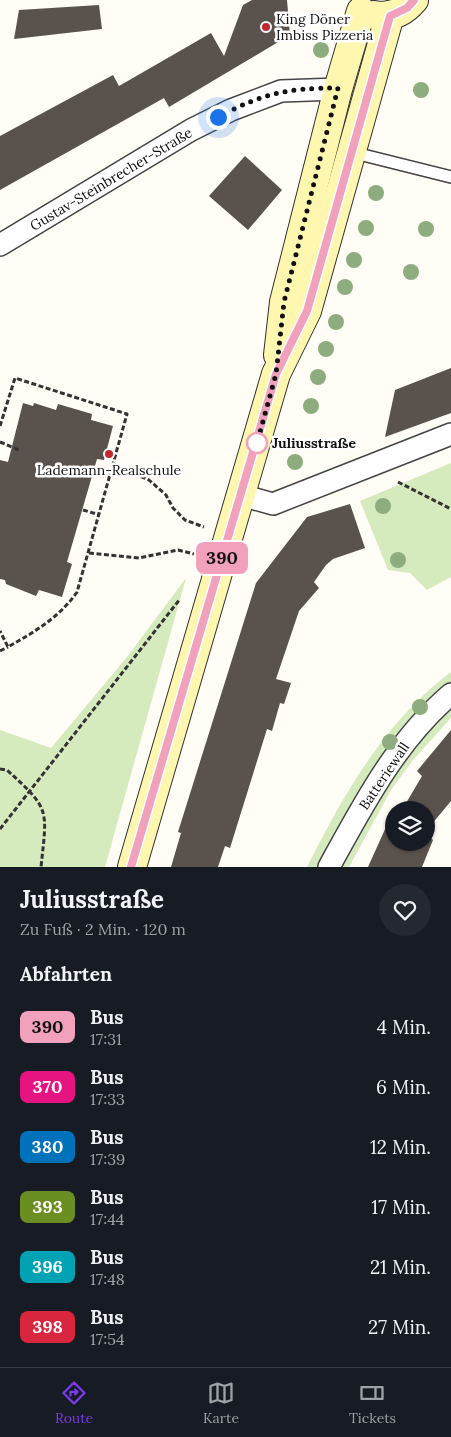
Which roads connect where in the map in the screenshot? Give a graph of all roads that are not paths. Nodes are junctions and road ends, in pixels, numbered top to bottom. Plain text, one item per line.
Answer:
1 (414, 0) edge
2 (356, 5) edge
3 (390, 16) junction
4 (338, 88) junction
5 (351, 152) junction
6 (451, 177) edge
7 (0, 245) edge
8 (276, 374) junction
9 (451, 434) edge
10 (241, 495) junction
11 (451, 694) edge
12 (132, 867) edge
13 (329, 867) edge

1 - 3 main road
2 - 3 main road
2 - 4 main road
3 - 5 main road
4 - 7 street, Gustav-Steinbrecher-Straße
4 - 8 main road
5 - 6 lane
5 - 8 main road
8 - 10 main road
9 - 10 street
10 - 12 main road
11 - 13 street, Batteriewall

